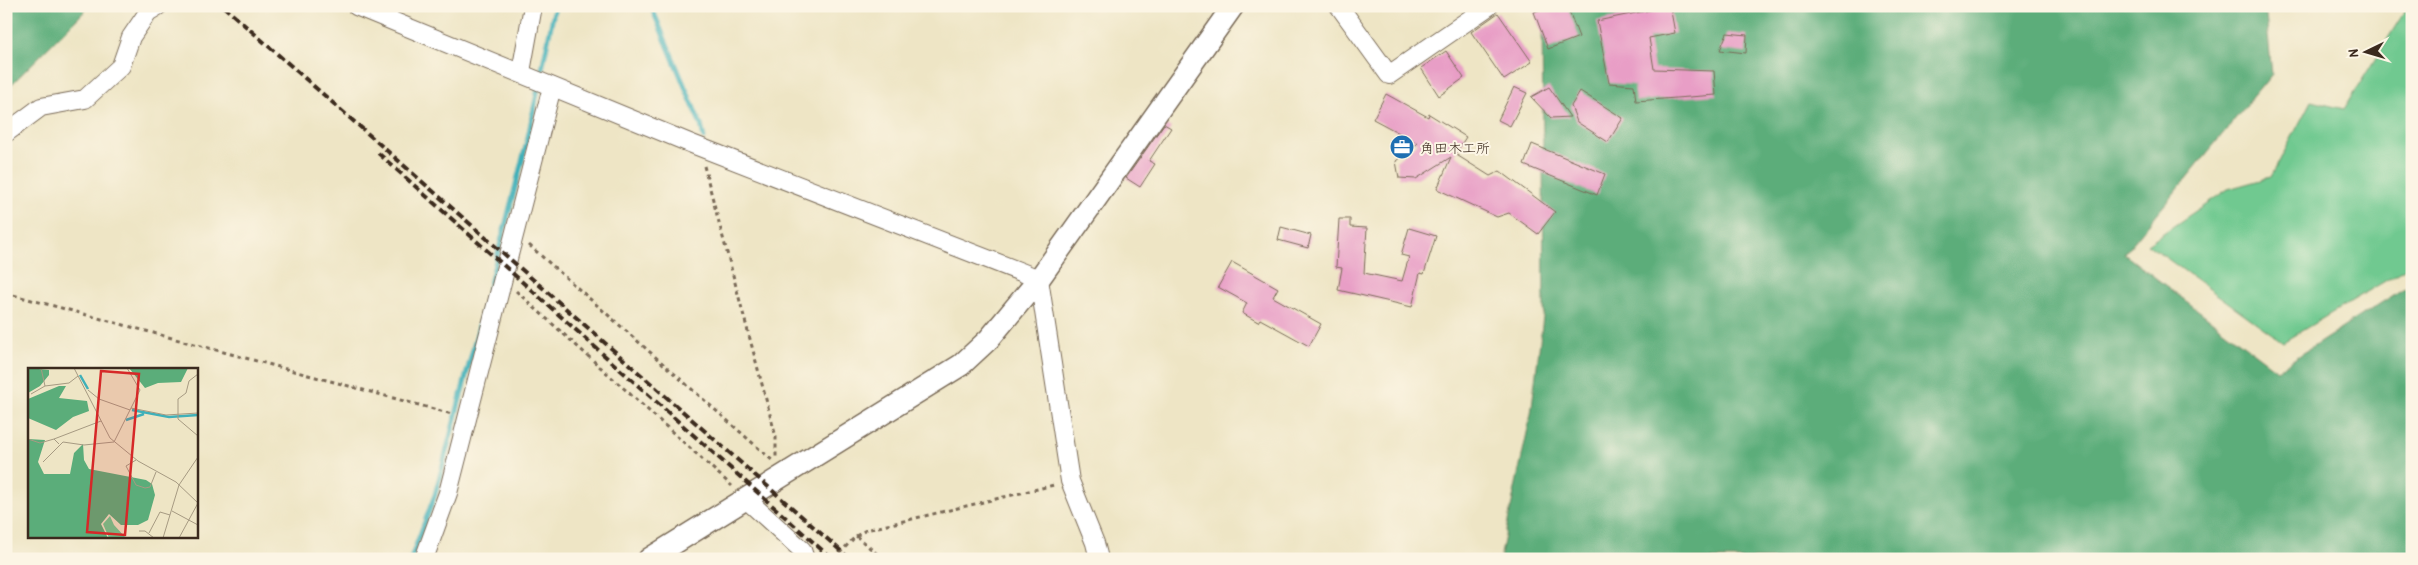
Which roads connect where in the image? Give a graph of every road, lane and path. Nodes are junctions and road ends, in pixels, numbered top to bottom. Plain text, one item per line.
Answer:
1 (158, 6) edge
2 (356, 6) edge
3 (534, 6) edge
4 (1233, 6) edge
5 (1339, 6) edge
6 (1489, 6) edge
7 (537, 80) junction
8 (6, 133) edge
9 (692, 144) junction
10 (515, 232) junction
11 (1039, 279) junction
12 (503, 280) junction
13 (6, 293) edge
14 (447, 413) dead end
15 (1070, 481) junction
16 (746, 498) junction
17 (856, 536) junction
18 (424, 559) edge
19 (649, 559) edge
20 (805, 559) edge
21 (834, 559) edge
22 (883, 559) edge
23 (1098, 559) edge

1 - 8 street
2 - 7 street
3 - 7 street
4 - 11 street
5 - 6 street
7 - 9 street
7 - 10 street
9 - 10 path
9 - 11 street
10 - 12 street
11 - 15 street
11 - 16 street
12 - 16 path
12 - 18 street
13 - 14 path
15 - 17 path
15 - 23 street
16 - 19 street
16 - 20 street
17 - 21 path
17 - 22 path

